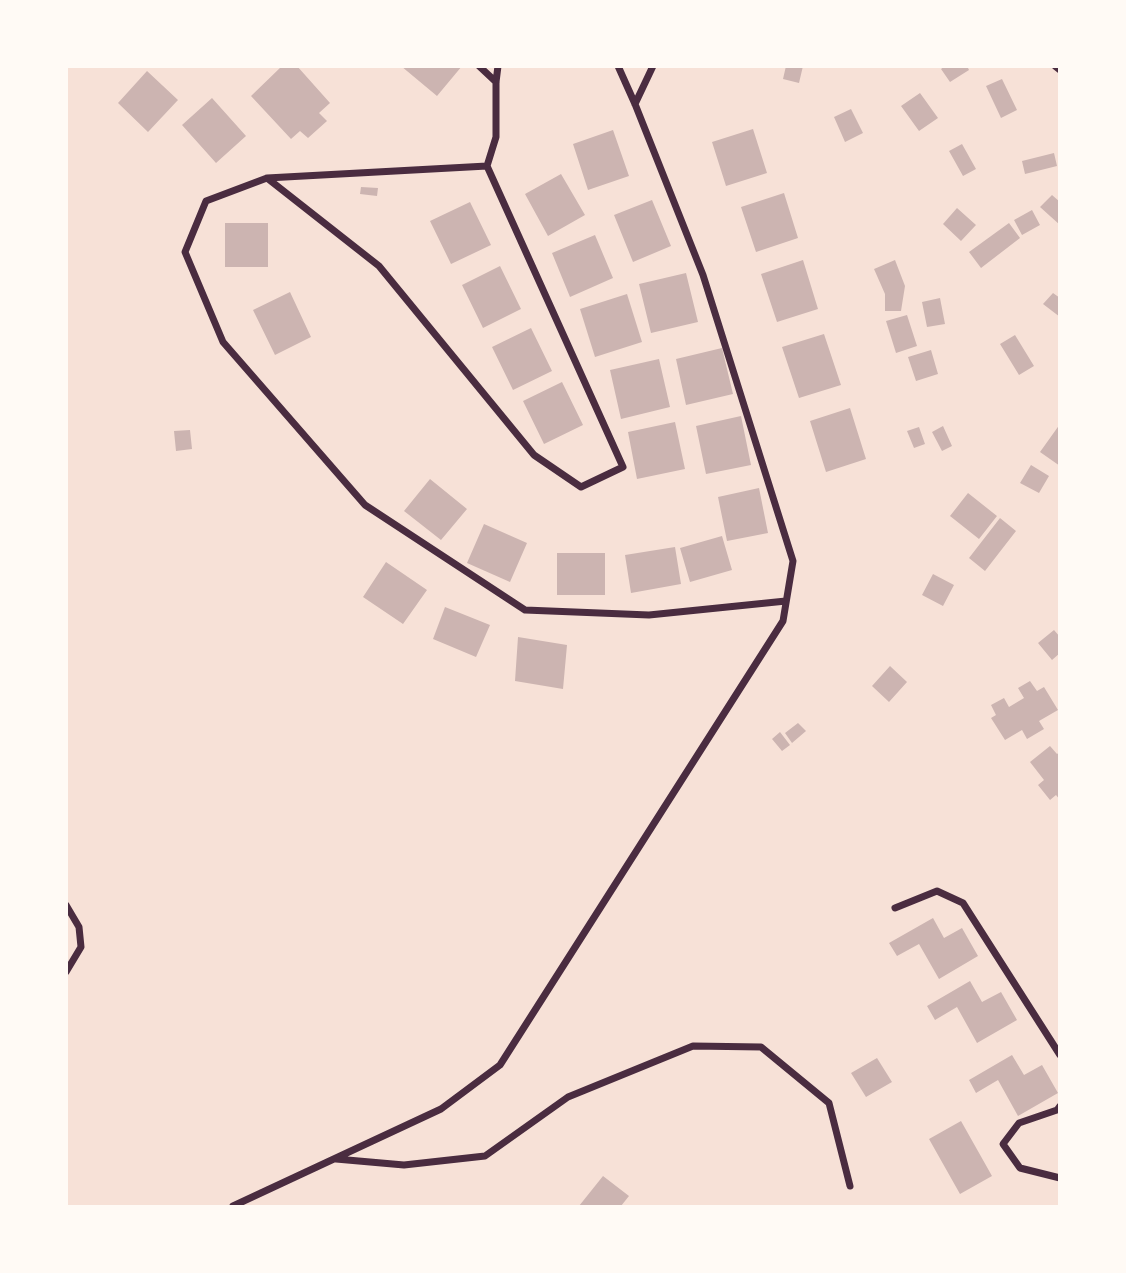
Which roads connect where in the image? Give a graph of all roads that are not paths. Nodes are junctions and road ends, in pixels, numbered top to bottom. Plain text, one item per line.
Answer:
1 (479, 66) edge
2 (498, 66) edge
3 (618, 66) edge
4 (653, 66) edge
5 (1055, 66) edge
6 (1059, 70) edge
7 (496, 82) junction
8 (635, 104) junction
9 (487, 166) junction
10 (267, 178) junction
11 (786, 601) junction
12 (66, 905) edge
13 (895, 908) dead end
14 (66, 972) edge
15 (1059, 1055) edge
16 (1059, 1106) edge
17 (335, 1158) junction
18 (1059, 1178) edge
19 (850, 1186) dead end
20 (233, 1206) edge

1 - 7 street
2 - 7 street
3 - 8 street
4 - 8 street
5 - 6 street
7 - 9 street
8 - 11 street
9 - 10 street
9 - 10 street
10 - 11 street
11 - 17 street
12 - 14 street
13 - 15 street
16 - 18 street
17 - 19 street
17 - 20 street

